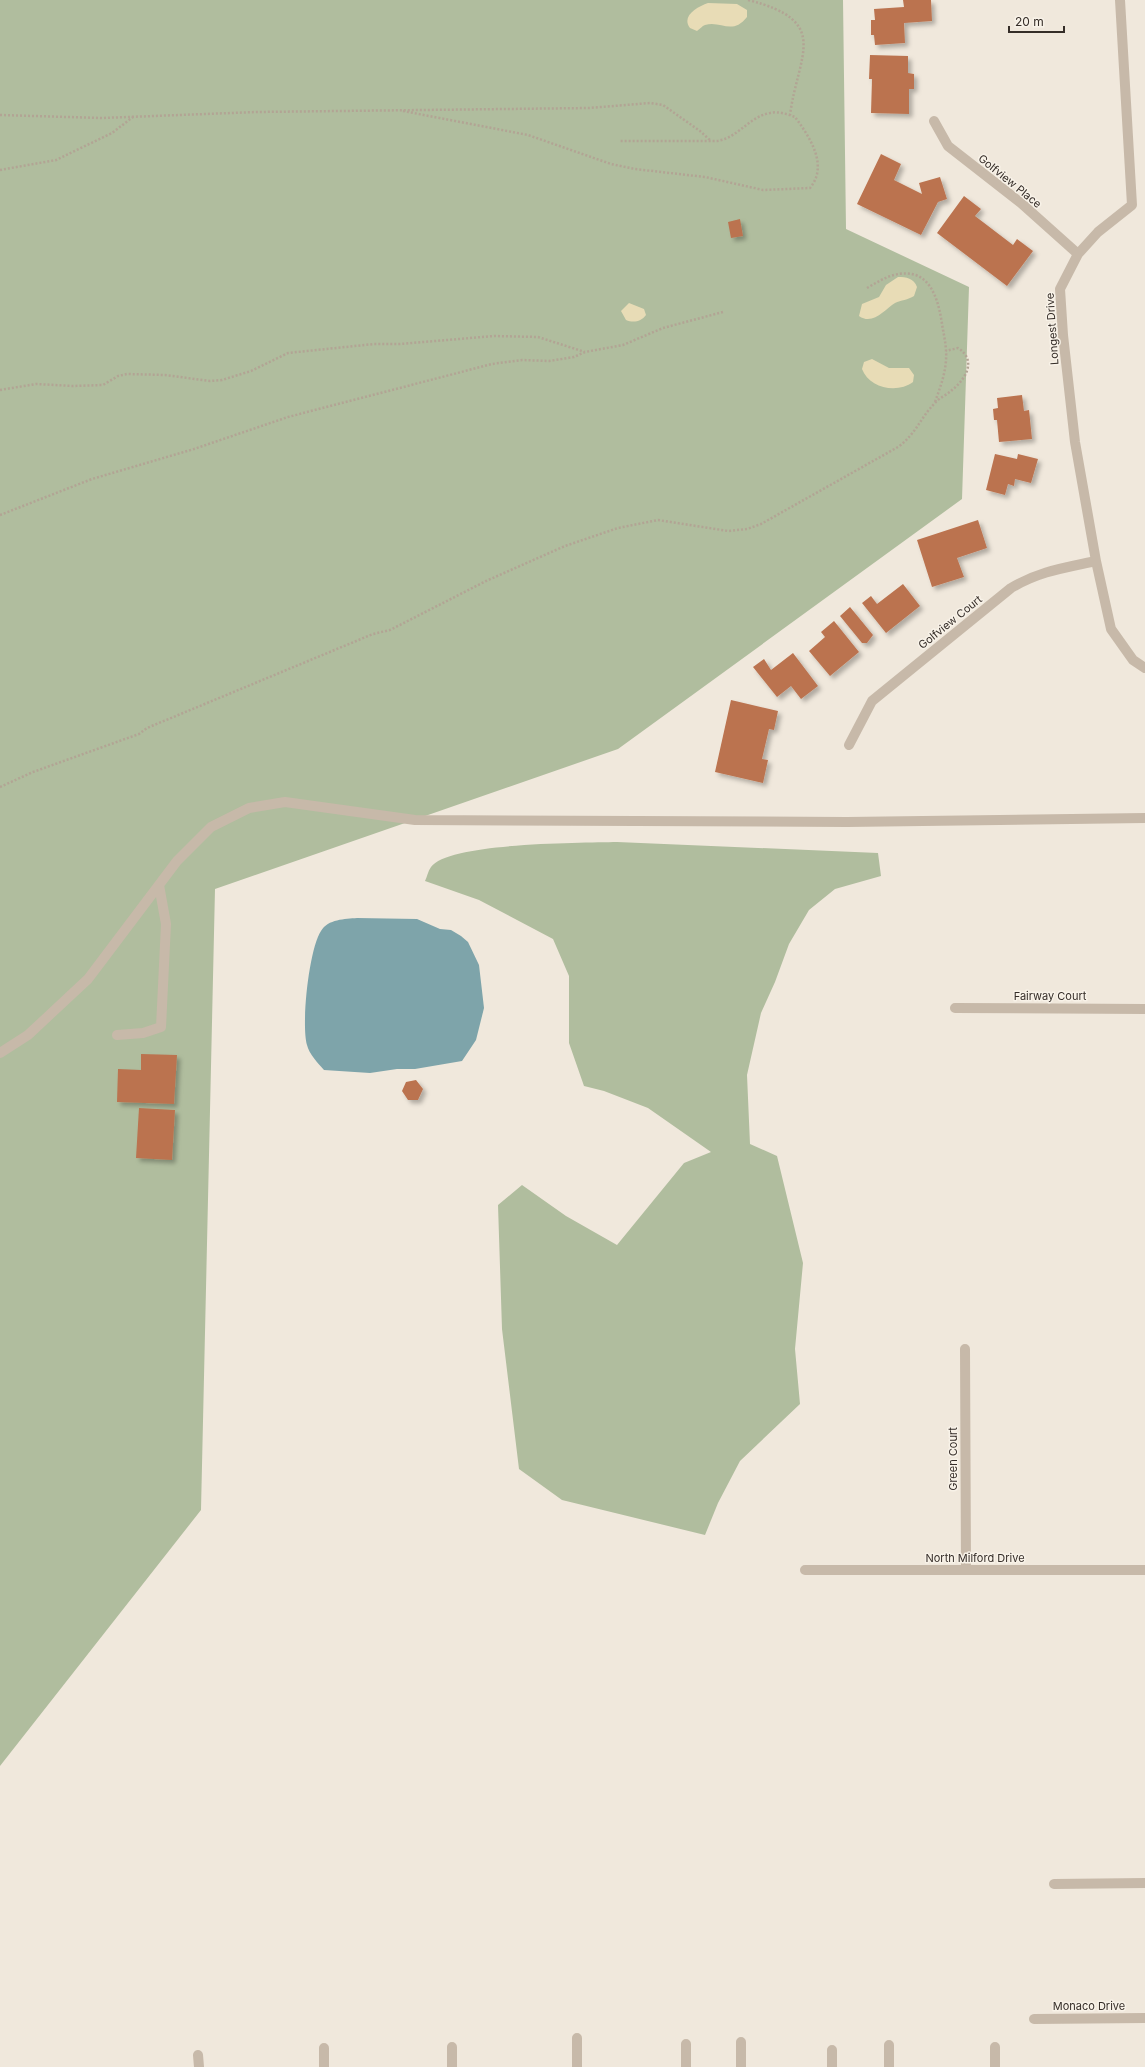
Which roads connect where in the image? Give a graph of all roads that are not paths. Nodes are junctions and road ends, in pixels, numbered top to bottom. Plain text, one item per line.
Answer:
1 (1120, 0) edge
2 (934, 121) dead end
3 (1078, 254) junction
4 (1096, 561) junction
5 (1145, 668) edge
6 (849, 744) dead end
7 (1145, 818) edge
8 (159, 886) junction
9 (955, 1008) dead end
10 (1145, 1009) edge
11 (117, 1035) dead end
12 (0, 1053) edge
13 (965, 1349) dead end
14 (966, 1569) junction
15 (805, 1570) dead end
16 (1145, 1570) edge
17 (1145, 1883) edge
18 (1054, 1884) dead end
19 (1034, 2018) dead end
20 (1145, 2018) edge
21 (577, 2038) dead end
22 (741, 2042) dead end
23 (686, 2044) dead end
24 (889, 2045) dead end
25 (452, 2047) dead end
26 (995, 2047) dead end
27 (324, 2048) dead end
28 (832, 2050) dead end
29 (198, 2055) dead end
30 (199, 2067) edge
31 (324, 2067) edge
32 (452, 2067) edge
33 (577, 2067) edge
34 (686, 2067) edge
35 (741, 2067) edge
36 (832, 2067) edge
37 (889, 2067) edge
38 (995, 2067) edge

1 - 3 street, Longest Drive
2 - 3 street, Golfview Place
3 - 4 street, Longest Drive
4 - 5 street, Longest Drive
4 - 6 street, Golfview Court
7 - 8 street
8 - 11 street
8 - 12 street
9 - 10 street, Fairway Court
13 - 14 street, Green Court
14 - 15 street, North Milford Drive
14 - 16 street, North Milford Drive
17 - 18 street
19 - 20 street, Monaco Drive
21 - 33 street
22 - 35 street
23 - 34 street
24 - 37 street
25 - 32 street
26 - 38 street
27 - 31 street
28 - 36 street
29 - 30 street

